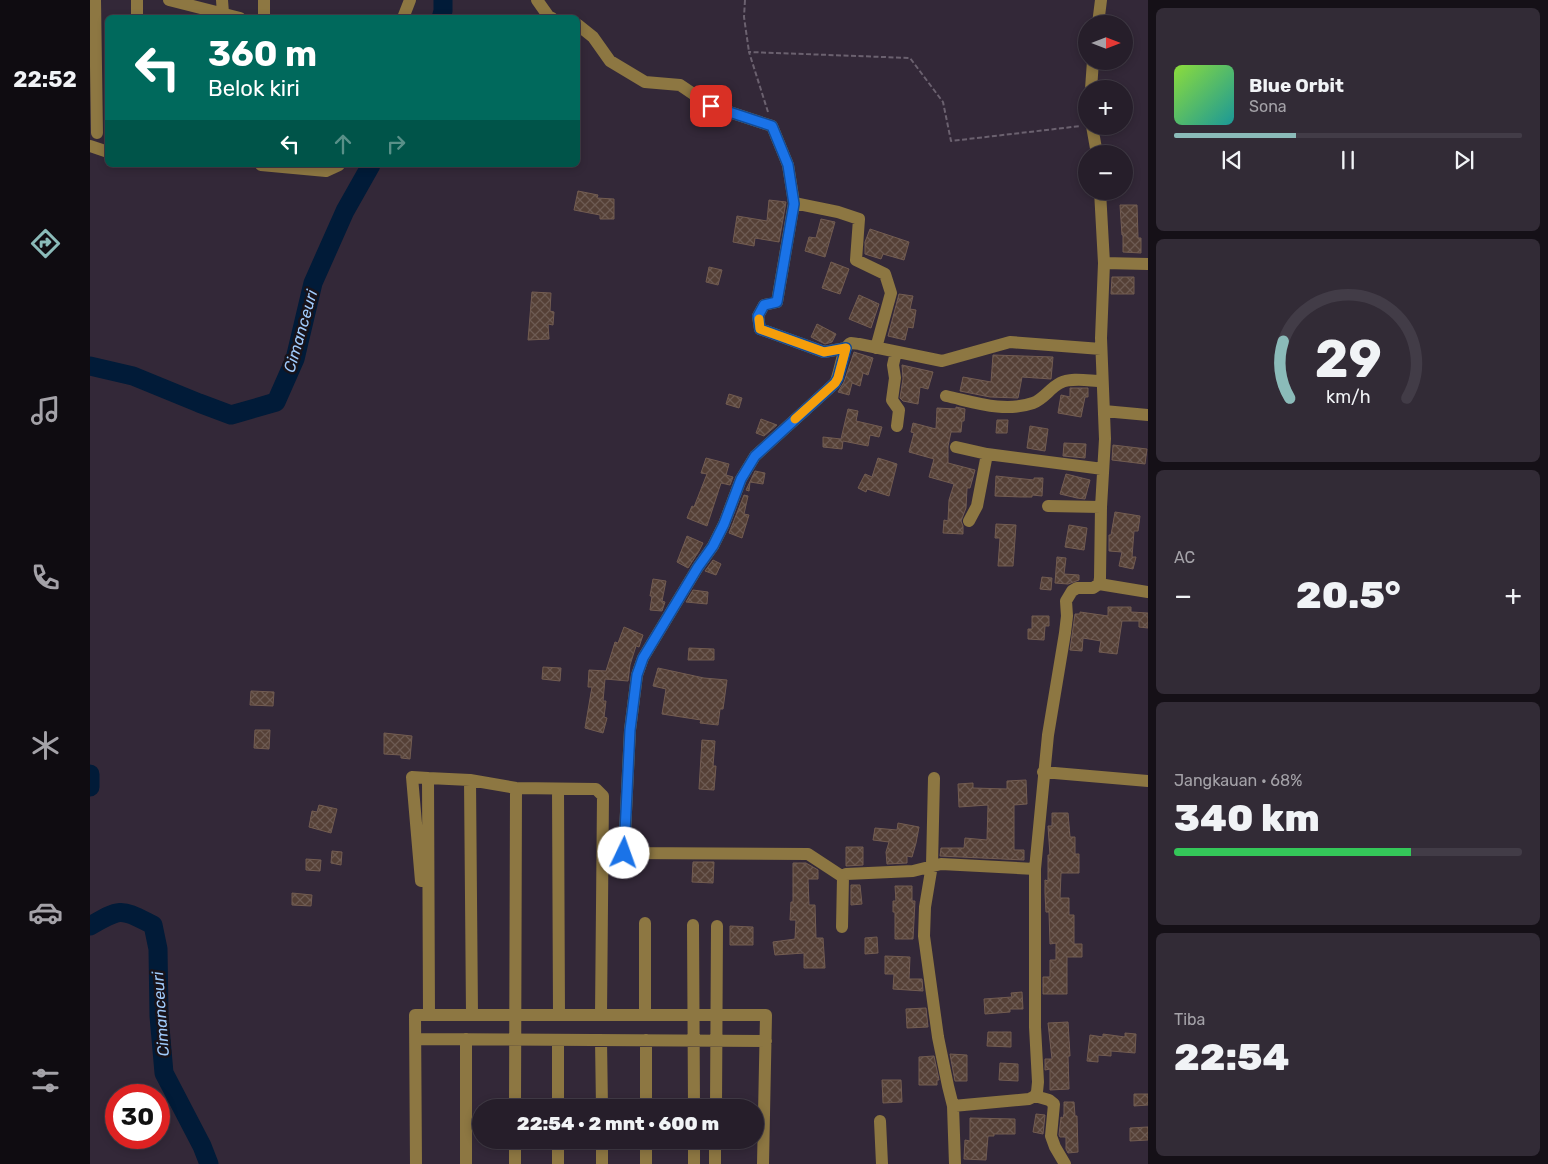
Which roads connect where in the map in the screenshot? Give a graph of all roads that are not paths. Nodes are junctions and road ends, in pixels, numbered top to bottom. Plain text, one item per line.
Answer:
1 (95, 0) edge
2 (137, 0) edge
3 (222, 0) edge
4 (264, 0) edge
5 (410, 0) edge
6 (537, 0) edge
7 (1101, 0) edge
8 (176, 1) edge
9 (222, 13) junction
10 (137, 15) edge
11 (229, 15) edge
12 (264, 15) edge
13 (404, 15) edge
14 (548, 15) edge
15 (1099, 15) edge
16 (580, 26) edge
17 (97, 133) dead end
18 (90, 146) edge
19 (105, 151) edge
20 (283, 167) edge
21 (335, 167) edge
22 (1100, 200) edge
23 (794, 204) junction
24 (1104, 263) junction
25 (1148, 264) edge
26 (846, 348) junction
27 (876, 348) junction
28 (1102, 349) junction
29 (896, 352) junction
30 (1102, 381) junction
31 (946, 396) dead end
32 (1104, 411) junction
33 (1148, 415) edge
34 (897, 426) dead end
35 (956, 447) dead end
36 (987, 454) junction
37 (1103, 469) junction
38 (1048, 506) dead end
39 (1102, 507) junction
40 (969, 521) dead end
41 (1099, 584) junction
42 (1148, 592) edge
43 (1043, 772) junction
44 (934, 778) dead end
45 (470, 780) junction
46 (1148, 782) edge
47 (516, 788) junction
48 (558, 789) junction
49 (932, 865) junction
50 (1035, 869) junction
51 (843, 877) junction
52 (646, 923) dead end
53 (693, 925) dead end
54 (717, 926) dead end
55 (842, 927) dead end
56 (429, 1016) junction
57 (472, 1016) junction
58 (514, 1016) junction
59 (559, 1016) junction
60 (602, 1016) junction
61 (646, 1016) junction
62 (693, 1016) junction
63 (717, 1016) junction
64 (416, 1039) junction
65 (466, 1039) junction
66 (516, 1040) junction
67 (558, 1040) junction
68 (602, 1040) junction
69 (646, 1040) junction
70 (693, 1041) junction
71 (716, 1041) junction
72 (766, 1041) junction
73 (1035, 1096) junction
74 (515, 1099) edge
75 (558, 1099) edge
76 (602, 1099) edge
77 (646, 1099) edge
78 (694, 1099) edge
79 (716, 1099) edge
80 (954, 1106) junction
81 (880, 1122) dead end
82 (515, 1149) edge
83 (558, 1149) edge
84 (602, 1149) edge
85 (646, 1149) edge
86 (694, 1149) edge
87 (715, 1149) edge
88 (416, 1164) edge
89 (466, 1164) edge
90 (515, 1164) edge
91 (558, 1164) edge
92 (602, 1164) edge
93 (646, 1164) edge
94 (694, 1164) edge
95 (715, 1164) edge
96 (763, 1164) edge
97 (882, 1164) edge
98 (955, 1164) edge
99 (1065, 1164) edge

1 - 17 street
2 - 10 street
3 - 9 street
4 - 12 street
5 - 13 street
6 - 14 street
7 - 15 street
8 - 9 street
9 - 11 street
16 - 23 street
18 - 19 street
20 - 21 street
22 - 24 street
23 - 26 street
23 - 27 street
24 - 25 street
24 - 28 street
26 - 27 street
26 - 51 street
27 - 29 street
28 - 29 street
28 - 30 street
29 - 34 street
30 - 31 street
30 - 32 street
32 - 33 street
32 - 37 street
35 - 36 street
36 - 37 street
36 - 40 street
37 - 39 street
38 - 39 street
39 - 41 street
41 - 42 street
41 - 43 street
43 - 46 street
43 - 50 street
44 - 49 street
45 - 47 street
45 - 56 street
45 - 57 street
47 - 48 street
47 - 58 street
48 - 59 street
48 - 60 street
49 - 50 street
49 - 51 street
49 - 80 street
50 - 73 street
51 - 55 street
52 - 61 street
53 - 62 street
54 - 63 street
56 - 57 street
56 - 64 street
57 - 58 street
58 - 59 street
58 - 66 street
59 - 60 street
60 - 61 street
61 - 62 street
62 - 63 street
62 - 70 street
63 - 71 street
63 - 72 street
64 - 65 street
64 - 88 street
65 - 66 street
65 - 89 street
66 - 67 street
66 - 74 street
67 - 68 street
67 - 75 street
68 - 69 street
68 - 76 street
69 - 70 street
69 - 77 street
70 - 71 street
70 - 78 street
71 - 72 street
71 - 79 street
72 - 96 street
73 - 80 street
73 - 99 street
80 - 98 street
81 - 97 street
82 - 90 street
83 - 91 street
84 - 92 street
85 - 93 street
86 - 94 street
87 - 95 street

